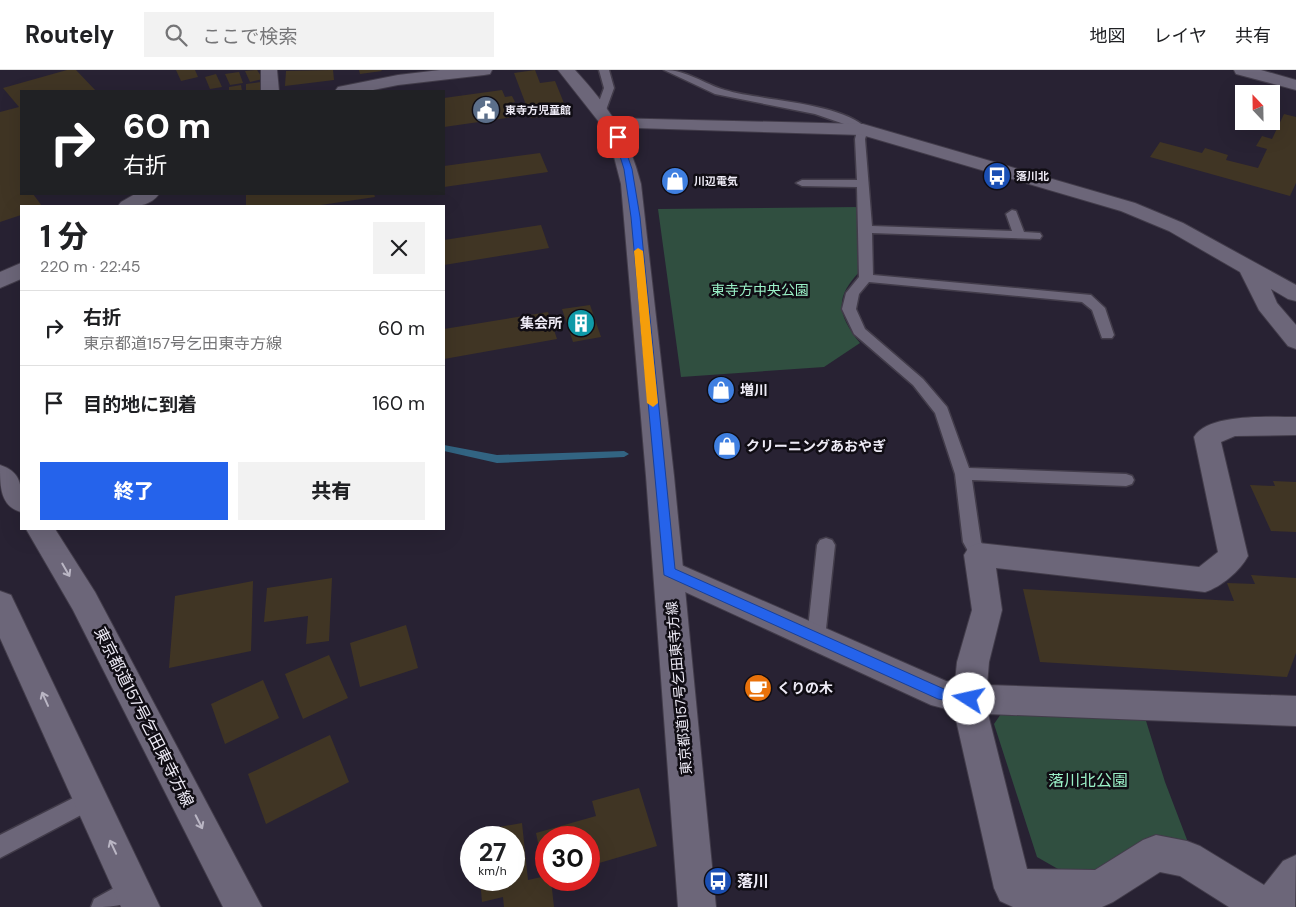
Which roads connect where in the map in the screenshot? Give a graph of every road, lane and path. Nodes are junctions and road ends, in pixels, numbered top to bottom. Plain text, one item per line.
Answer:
1 (268, 70) edge
2 (484, 70) edge
3 (566, 70) edge
4 (604, 70) edge
5 (670, 70) edge
6 (1242, 70) edge
7 (462, 72) edge
8 (1296, 85) edge
9 (270, 90) edge
10 (349, 90) edge
11 (606, 116) junction
12 (863, 130) junction
13 (802, 183) dead end
14 (863, 184) junction
15 (147, 195) edge
16 (130, 205) edge
17 (1012, 214) dead end
18 (866, 229) junction
19 (1019, 235) junction
20 (1036, 236) dead end
21 (1251, 271) junction
22 (866, 278) junction
23 (1296, 294) edge
24 (1107, 335) dead end
25 (1296, 342) edge
26 (1296, 426) edge
27 (963, 474) junction
28 (0, 475) edge
29 (1126, 480) dead end
30 (20, 501) edge
31 (41, 530) edge
32 (826, 545) dead end
33 (979, 555) junction
34 (669, 572) junction
35 (0, 604) edge
36 (816, 638) junction
37 (969, 699) junction
38 (1296, 710) edge
39 (91, 799) junction
40 (0, 846) edge
41 (1296, 874) edge
42 (136, 898) edge
43 (1016, 898) edge
44 (102, 907) edge
45 (243, 907) edge
46 (697, 907) edge
47 (1264, 907) edge
48 (1272, 907) edge

1 - 9 street
2 - 7 street
3 - 11 street, 東京都道157号乞田東寺方線
4 - 11 lane
5 - 12 lane
6 - 8 street
7 - 10 street
11 - 12 street
11 - 34 street, 東京都道157号乞田東寺方線
12 - 14 lane
12 - 21 street
13 - 14 lane
14 - 18 lane
15 - 16 street
17 - 19 lane
18 - 19 lane
18 - 22 lane
19 - 20 lane
21 - 23 street
21 - 25 street
22 - 24 lane
22 - 27 lane
26 - 33 street
27 - 29 lane
27 - 33 lane
28 - 30 street
31 -> 45 street, 東京都道157号乞田東寺方線
32 - 36 lane
33 - 37 street
34 - 36 street
34 - 46 street, 東京都道157号乞田東寺方線
39 -> 35 street
36 - 37 street
37 - 38 street
37 - 43 street
39 - 40 lane
42 -> 39 street
41 - 48 street
42 - 44 lane
43 - 47 street

